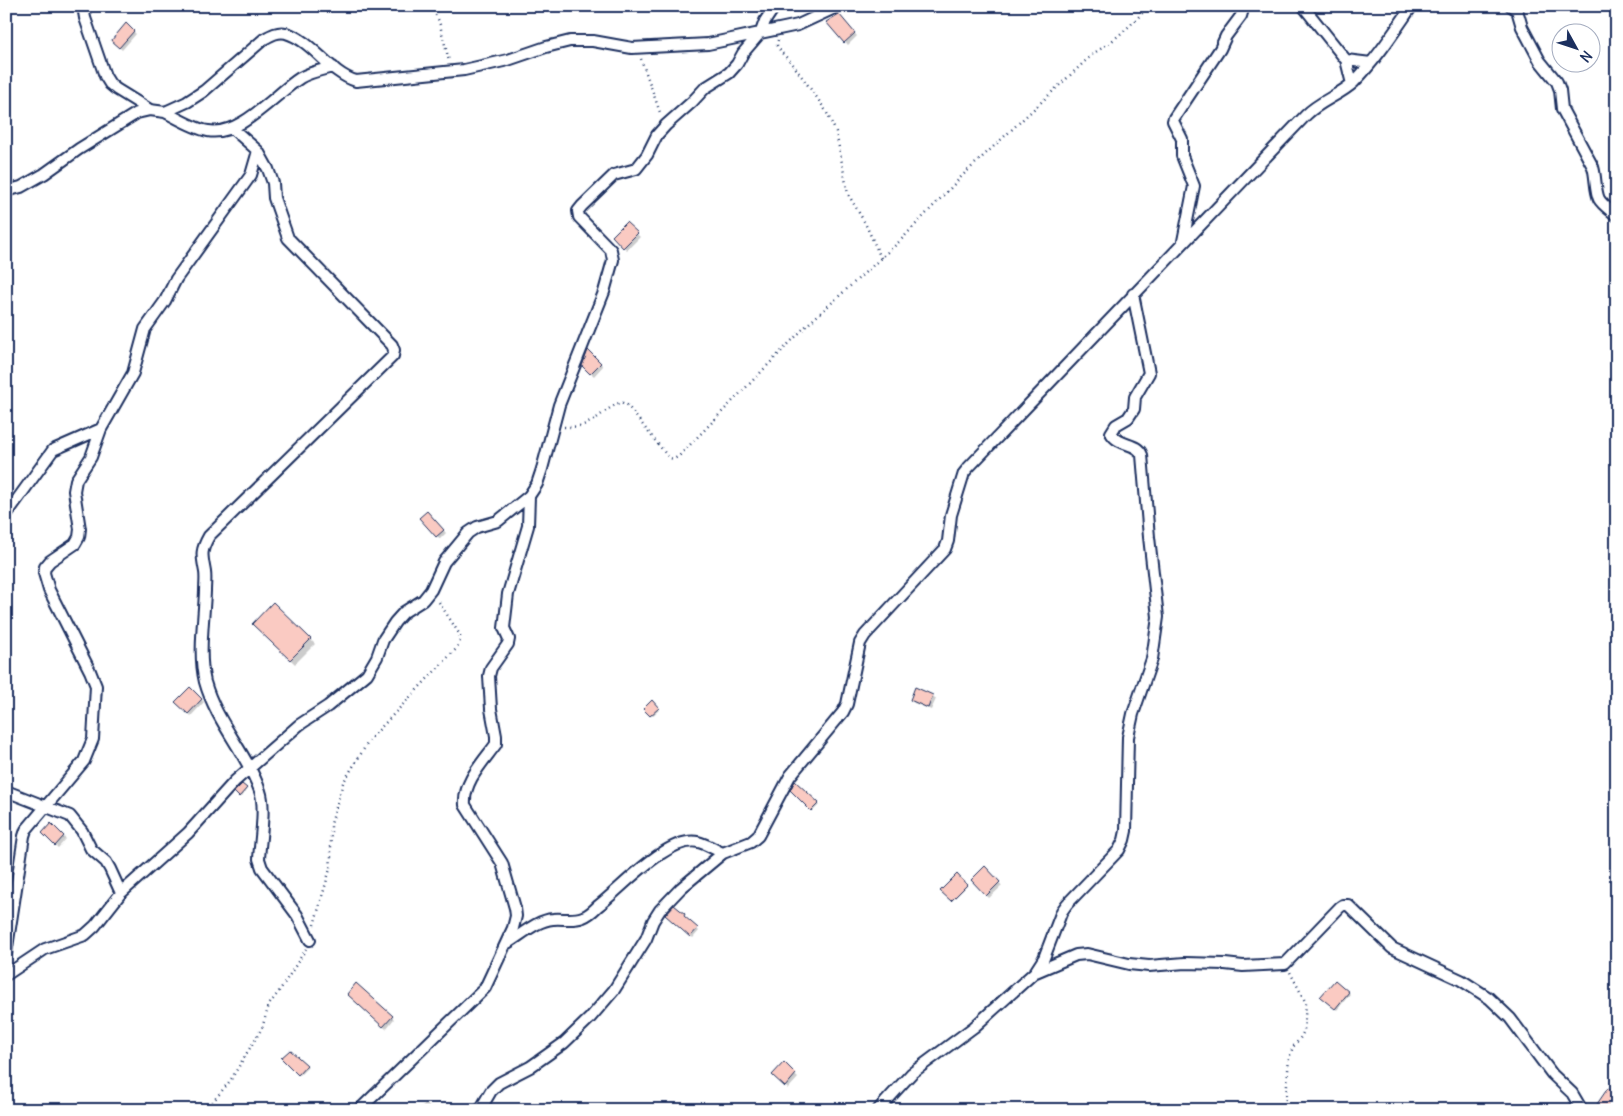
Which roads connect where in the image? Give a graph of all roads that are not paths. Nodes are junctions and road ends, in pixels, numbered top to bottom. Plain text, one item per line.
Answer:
1 (83, 6) edge
2 (775, 6) edge
3 (839, 6) edge
4 (1244, 6) edge
5 (1303, 6) edge
6 (1412, 6) edge
7 (1515, 8) edge
8 (761, 32) junction
9 (1346, 60) junction
10 (1371, 64) junction
11 (333, 67) junction
12 (1352, 84) junction
13 (150, 110) junction
14 (165, 112) junction
15 (232, 128) junction
16 (258, 151) junction
17 (6, 191) edge
18 (1617, 216) edge
19 (1183, 242) junction
20 (1133, 294) junction
21 (101, 429) junction
22 (529, 496) junction
23 (6, 516) edge
24 (250, 769) junction
25 (6, 791) edge
26 (46, 806) junction
27 (723, 853) junction
28 (121, 893) junction
29 (310, 940) road end
30 (505, 945) junction
31 (6, 954) edge
32 (1035, 972) junction
33 (6, 974) edge
34 (359, 1110) edge
35 (480, 1110) edge
36 (878, 1110) edge
37 (1582, 1110) edge

1 - 13 street
2 - 8 street
3 - 8 street
4 - 19 street
5 - 9 street
6 - 10 street
7 - 18 street
8 - 11 street
8 - 22 street
9 - 10 street
9 - 12 street
10 - 12 street
11 - 14 street
11 - 15 street
12 - 19 street
13 - 14 street
13 - 17 street
14 - 15 street
15 - 16 street
16 - 21 street
16 - 24 street
19 - 20 street
20 - 27 street
20 - 32 street
21 - 23 street
21 - 26 street
22 - 24 street
22 - 30 street
24 - 28 street
24 - 29 street
25 - 26 street
26 - 28 street
26 - 31 street
27 - 30 street
27 - 35 street
28 - 33 street
30 - 34 street
32 - 36 street
32 - 37 street

